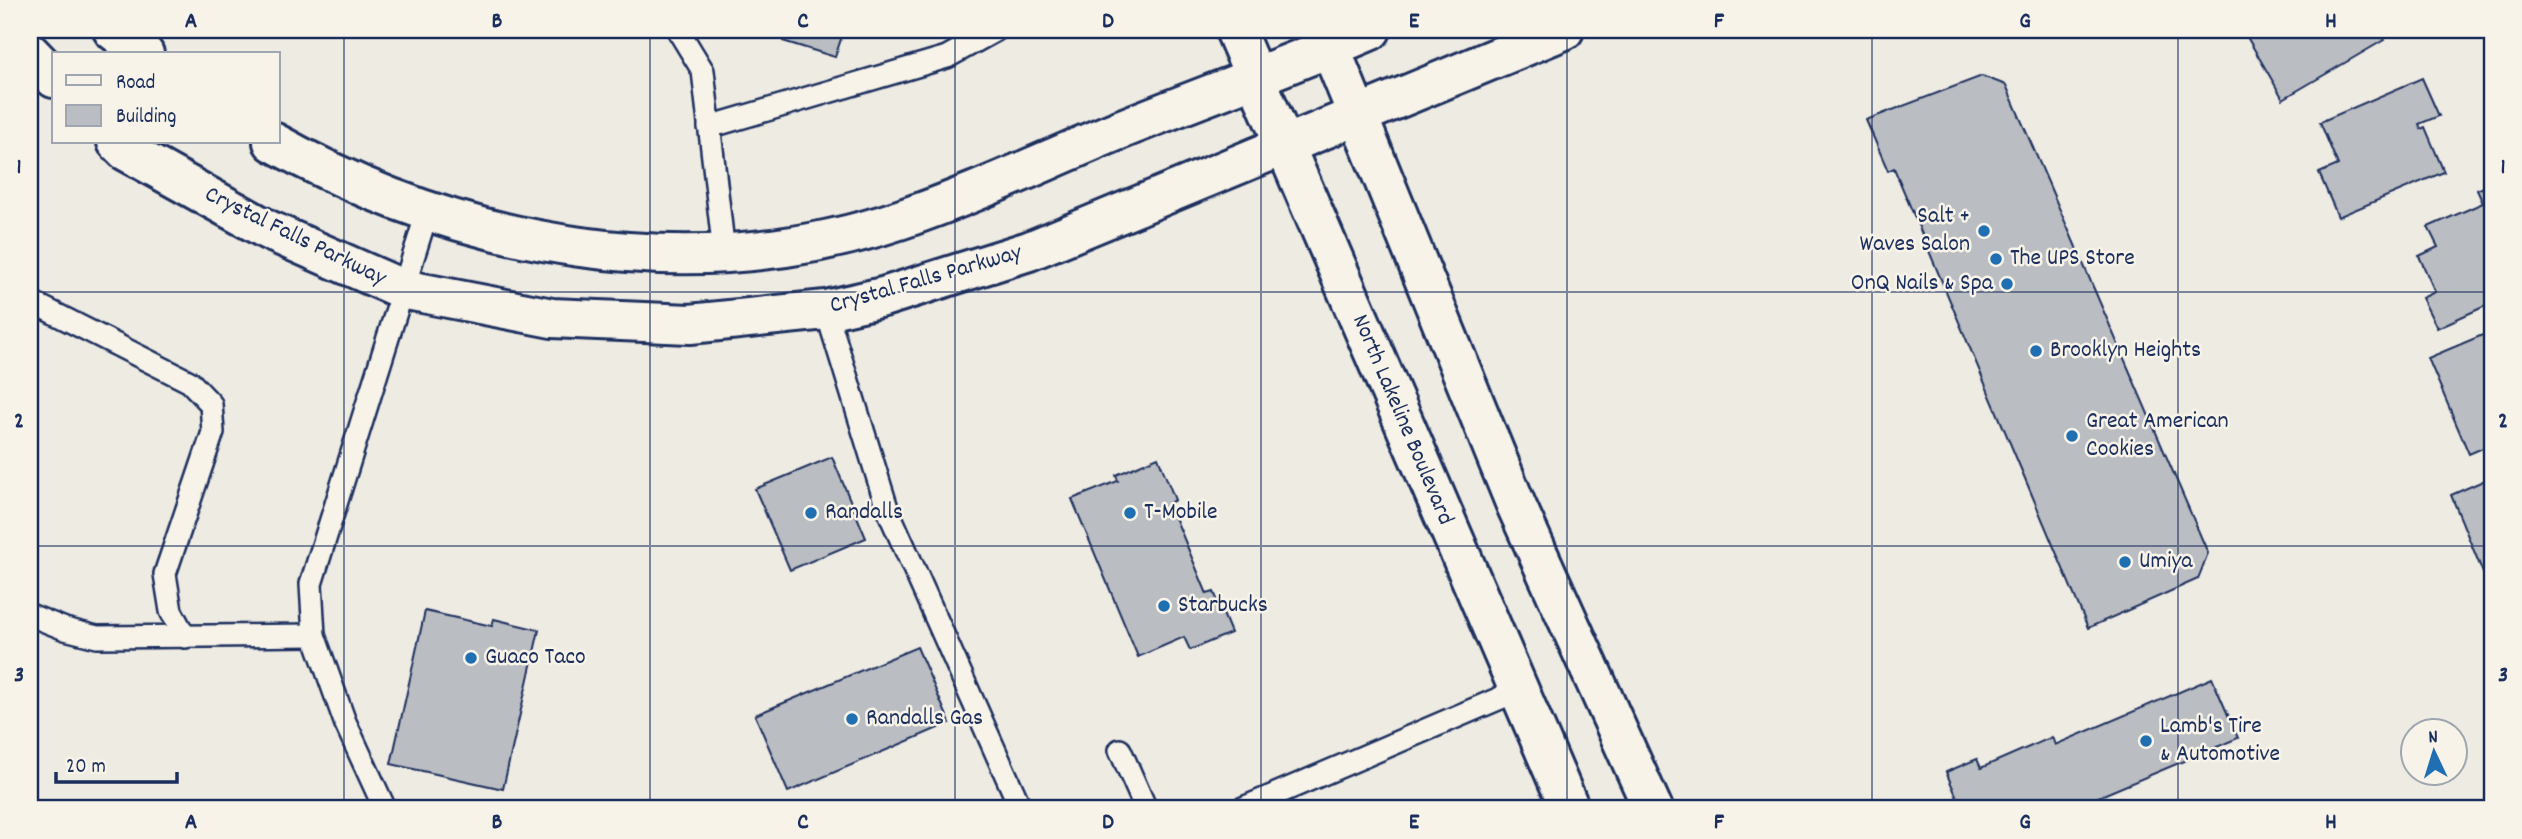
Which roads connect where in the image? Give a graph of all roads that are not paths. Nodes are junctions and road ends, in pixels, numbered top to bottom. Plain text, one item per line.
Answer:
1 (113, 30) edge
2 (678, 30) edge
3 (996, 30) edge
4 (1235, 30) edge
5 (1371, 30) edge
6 (1564, 30) edge
7 (1327, 39) edge
8 (141, 52) edge
9 (30, 53) edge
10 (1256, 75) junction
11 (52, 76) edge
12 (1357, 117) junction
13 (709, 127) junction
14 (119, 144) edge
15 (277, 144) edge
16 (1284, 146) junction
17 (428, 213) junction
18 (724, 253) junction
19 (402, 289) junction
20 (30, 301) edge
21 (826, 310) junction
22 (30, 615) edge
23 (314, 635) junction
24 (185, 637) junction
25 (1519, 690) junction
26 (1120, 750) dead end
27 (385, 809) edge
28 (1021, 809) edge
29 (1146, 809) edge
30 (1241, 809) edge
31 (1570, 809) edge
32 (1653, 809) edge

1 - 8 street
2 - 13 lane
3 - 13 lane
4 - 10 street, North Lakeline Boulevard
5 - 7 street
6 - 12 street, Crystal Falls Parkway
7 - 10 street
7 - 12 street
9 - 11 street
10 - 16 street, North Lakeline Boulevard
10 - 18 street
12 - 16 street, Crystal Falls Parkway
12 - 32 street
13 - 18 lane
14 - 19 street, Crystal Falls Parkway
15 - 17 street
16 - 21 street, Crystal Falls Parkway
16 - 25 street, North Lakeline Boulevard
17 - 18 street
17 - 19 lane
19 - 21 street, Crystal Falls Parkway
19 - 23 lane
20 - 24 lane
21 - 28 lane
22 - 24 lane
23 - 24 lane
23 - 27 lane
25 - 30 lane
25 - 31 street, North Lakeline Boulevard
26 - 29 lane

